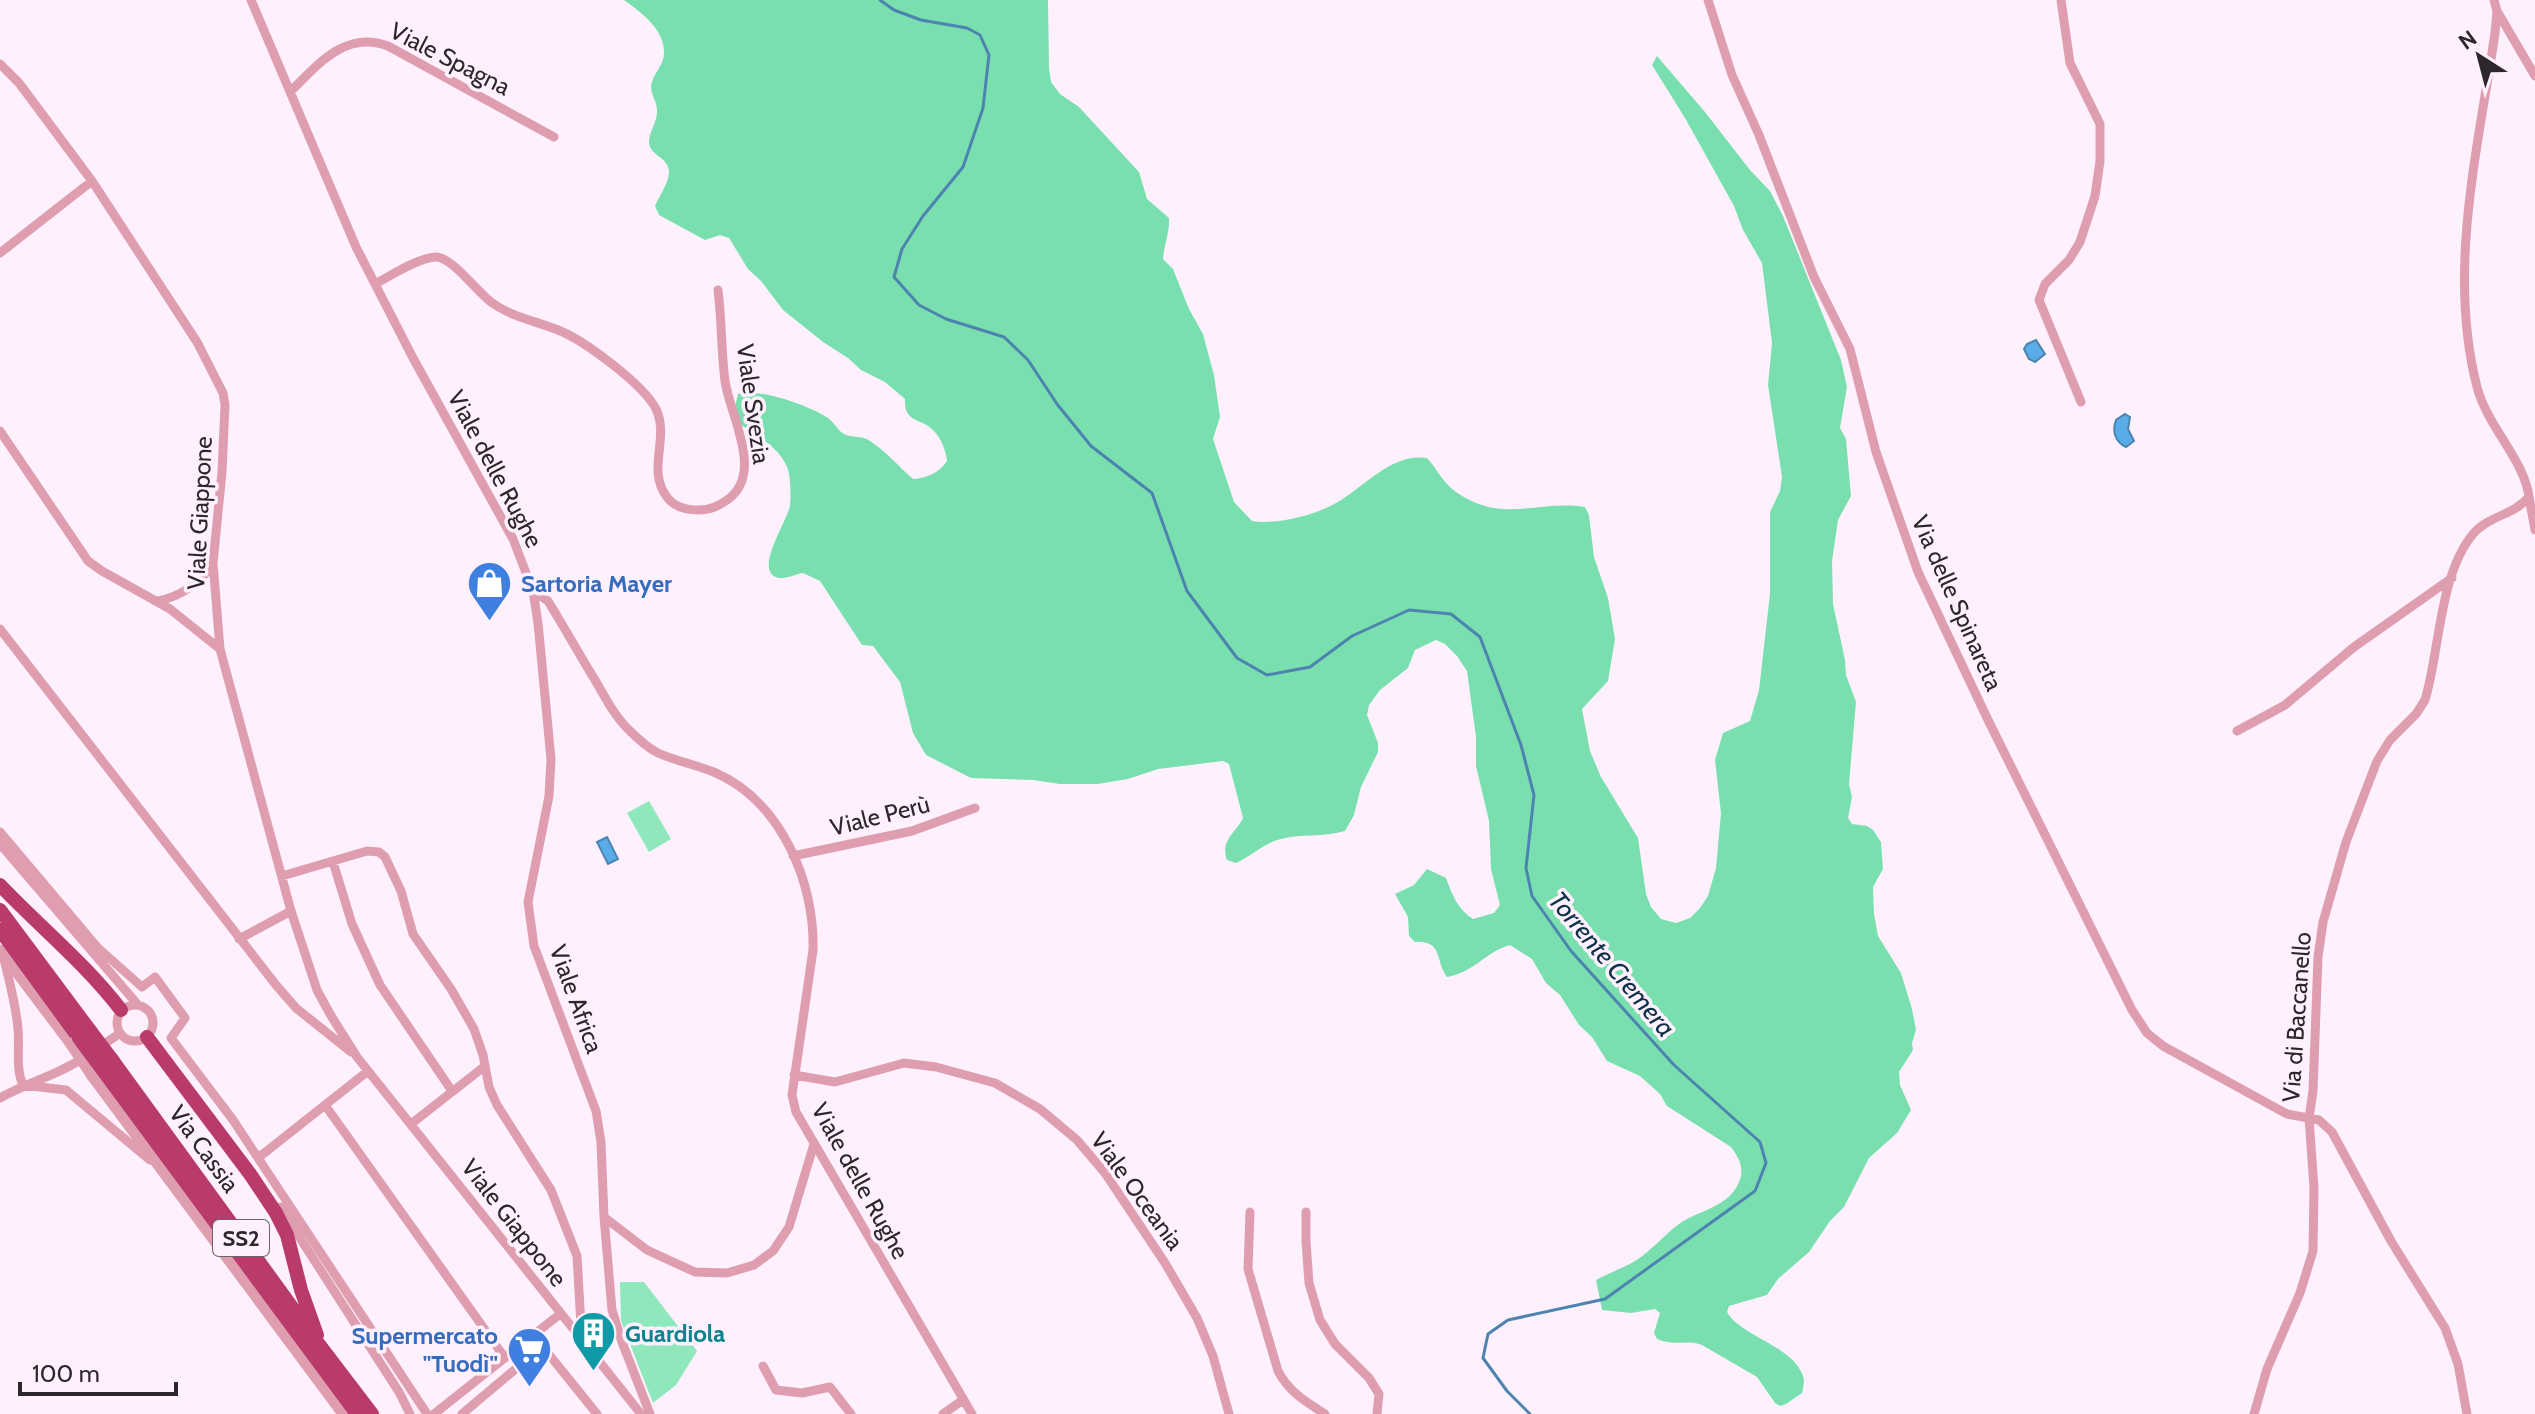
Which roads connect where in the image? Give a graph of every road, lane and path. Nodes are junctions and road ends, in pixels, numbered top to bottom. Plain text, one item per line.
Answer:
1 (251, 0) edge
2 (1708, 0) edge
3 (2061, 0) edge
4 (2495, 5) edge
5 (0, 64) edge
6 (2535, 76) edge
7 (291, 91) junction
8 (554, 137) dead end
9 (92, 181) junction
10 (0, 253) edge
11 (375, 284) junction
12 (718, 290) dead end
13 (2081, 402) dead end
14 (0, 431) edge
15 (2529, 497) junction
16 (2535, 530) edge
17 (213, 563) junction
18 (2452, 578) junction
19 (533, 591) junction
20 (158, 601) junction
21 (0, 629) edge
22 (220, 649) junction
23 (2237, 731) dead end
24 (975, 808) dead end
25 (0, 832) edge
26 (0, 844) edge
27 (793, 856) junction
28 (333, 862) junction
29 (282, 876) junction
30 (0, 885) edge
31 (0, 910) edge
32 (291, 911) junction
33 (0, 930) edge
34 (239, 939) junction
35 (1, 952) edge
36 (138, 1005) junction
37 (121, 1010) junction
38 (119, 1034) junction
39 (149, 1034) junction
40 (80, 1038) junction
41 (357, 1057) junction
42 (485, 1066) junction
43 (102, 1068) junction
44 (67, 1070) junction
45 (368, 1071) junction
46 (794, 1075) junction
47 (23, 1085) junction
48 (66, 1090) junction
49 (452, 1091) junction
50 (0, 1098) edge
51 (325, 1105) junction
52 (2309, 1118) junction
53 (411, 1124) junction
54 (814, 1144) junction
55 (258, 1158) junction
56 (167, 1174) junction
57 (1250, 1212) dead end
58 (1306, 1212) dead end
59 (604, 1217) junction
60 (560, 1314) junction
61 (318, 1343) junction
62 (582, 1343) junction
63 (505, 1358) junction
64 (763, 1366) dead end
65 (963, 1400) junction
66 (343, 1414) edge
67 (357, 1414) edge
68 (372, 1414) edge
69 (410, 1414) edge
70 (427, 1414) edge
71 (434, 1414) edge
72 (462, 1414) edge
73 (597, 1414) edge
74 (641, 1414) edge
75 (650, 1414) edge
76 (851, 1414) edge
77 (943, 1414) edge
78 (972, 1414) edge
79 (1229, 1414) edge
80 (1325, 1414) edge
81 (1377, 1414) edge
82 (2254, 1414) edge
83 (2467, 1414) edge

1 - 7 street, Viale delle Rughe
2 - 52 street, Via delle Spinareta
3 - 13 street
4 - 6 street
4 - 15 street
5 - 9 street, Viale Giappone
7 - 8 street, Viale Spagna
7 - 11 street, Viale delle Rughe
9 - 10 street
9 - 17 street, Viale Giappone
11 - 12 street, Viale Svezia
11 - 19 street, Viale delle Rughe
14 - 20 street
15 - 16 street
15 - 18 street, Via di Baccanello
17 - 20 street
17 - 22 street, Viale Giappone
18 - 23 street
18 - 52 street, Via di Baccanello
19 - 27 street, Viale delle Rughe
19 - 59 street, Viale Africa
20 - 22 street
21 - 34 street, Viale Giappone
22 - 29 street, Viale Giappone
24 - 27 street, Viale Perù
25 - 55 street
26 - 36 street
27 - 46 street, Viale delle Rughe
28 - 29 street
28 - 42 street
28 - 49 street
29 - 32 street, Viale Giappone
30 - 37 highway
31 - 40 highway, Via Cassia / SS2
32 - 34 street
32 - 41 street, Viale Giappone
33 - 40 highway, Via Cassia / SS2
34 - 41 street, Viale Giappone
35 - 40 street
35 - 47 street
36 - 37 street
36 - 39 street
37 - 38 street
38 - 39 street
38 - 44 street
39 - 61 highway
39 - 69 street
40 - 43 highway, Via Cassia / SS2, bridge
41 - 45 street, Viale Giappone
42 - 49 street
42 - 62 street
43 - 56 street
43 - 61 highway, Via Cassia / SS2
43 - 67 highway, Via Cassia / SS2
44 - 47 street
44 - 48 street
45 - 51 street
45 - 53 street, Viale Giappone
46 - 54 street, Viale delle Rughe
46 - 79 street, Viale Oceania
47 - 48 street
47 - 50 street
48 - 56 street
49 - 53 street
51 - 55 street
51 - 63 street
52 - 82 street
52 - 83 street, Via di Baccanello
53 - 60 street, Viale Giappone
54 - 59 street
54 - 65 street, Viale delle Rughe
55 - 70 street
56 - 66 street
57 - 80 street
58 - 81 street
59 - 75 street, Viale Africa
60 - 62 street, Viale Giappone
60 - 63 street
61 - 68 highway, Via Cassia / SS2
62 - 74 street, Viale Giappone
63 - 71 street
64 - 76 street
65 - 77 street
65 - 78 street, Viale delle Rughe
72 - 73 street

